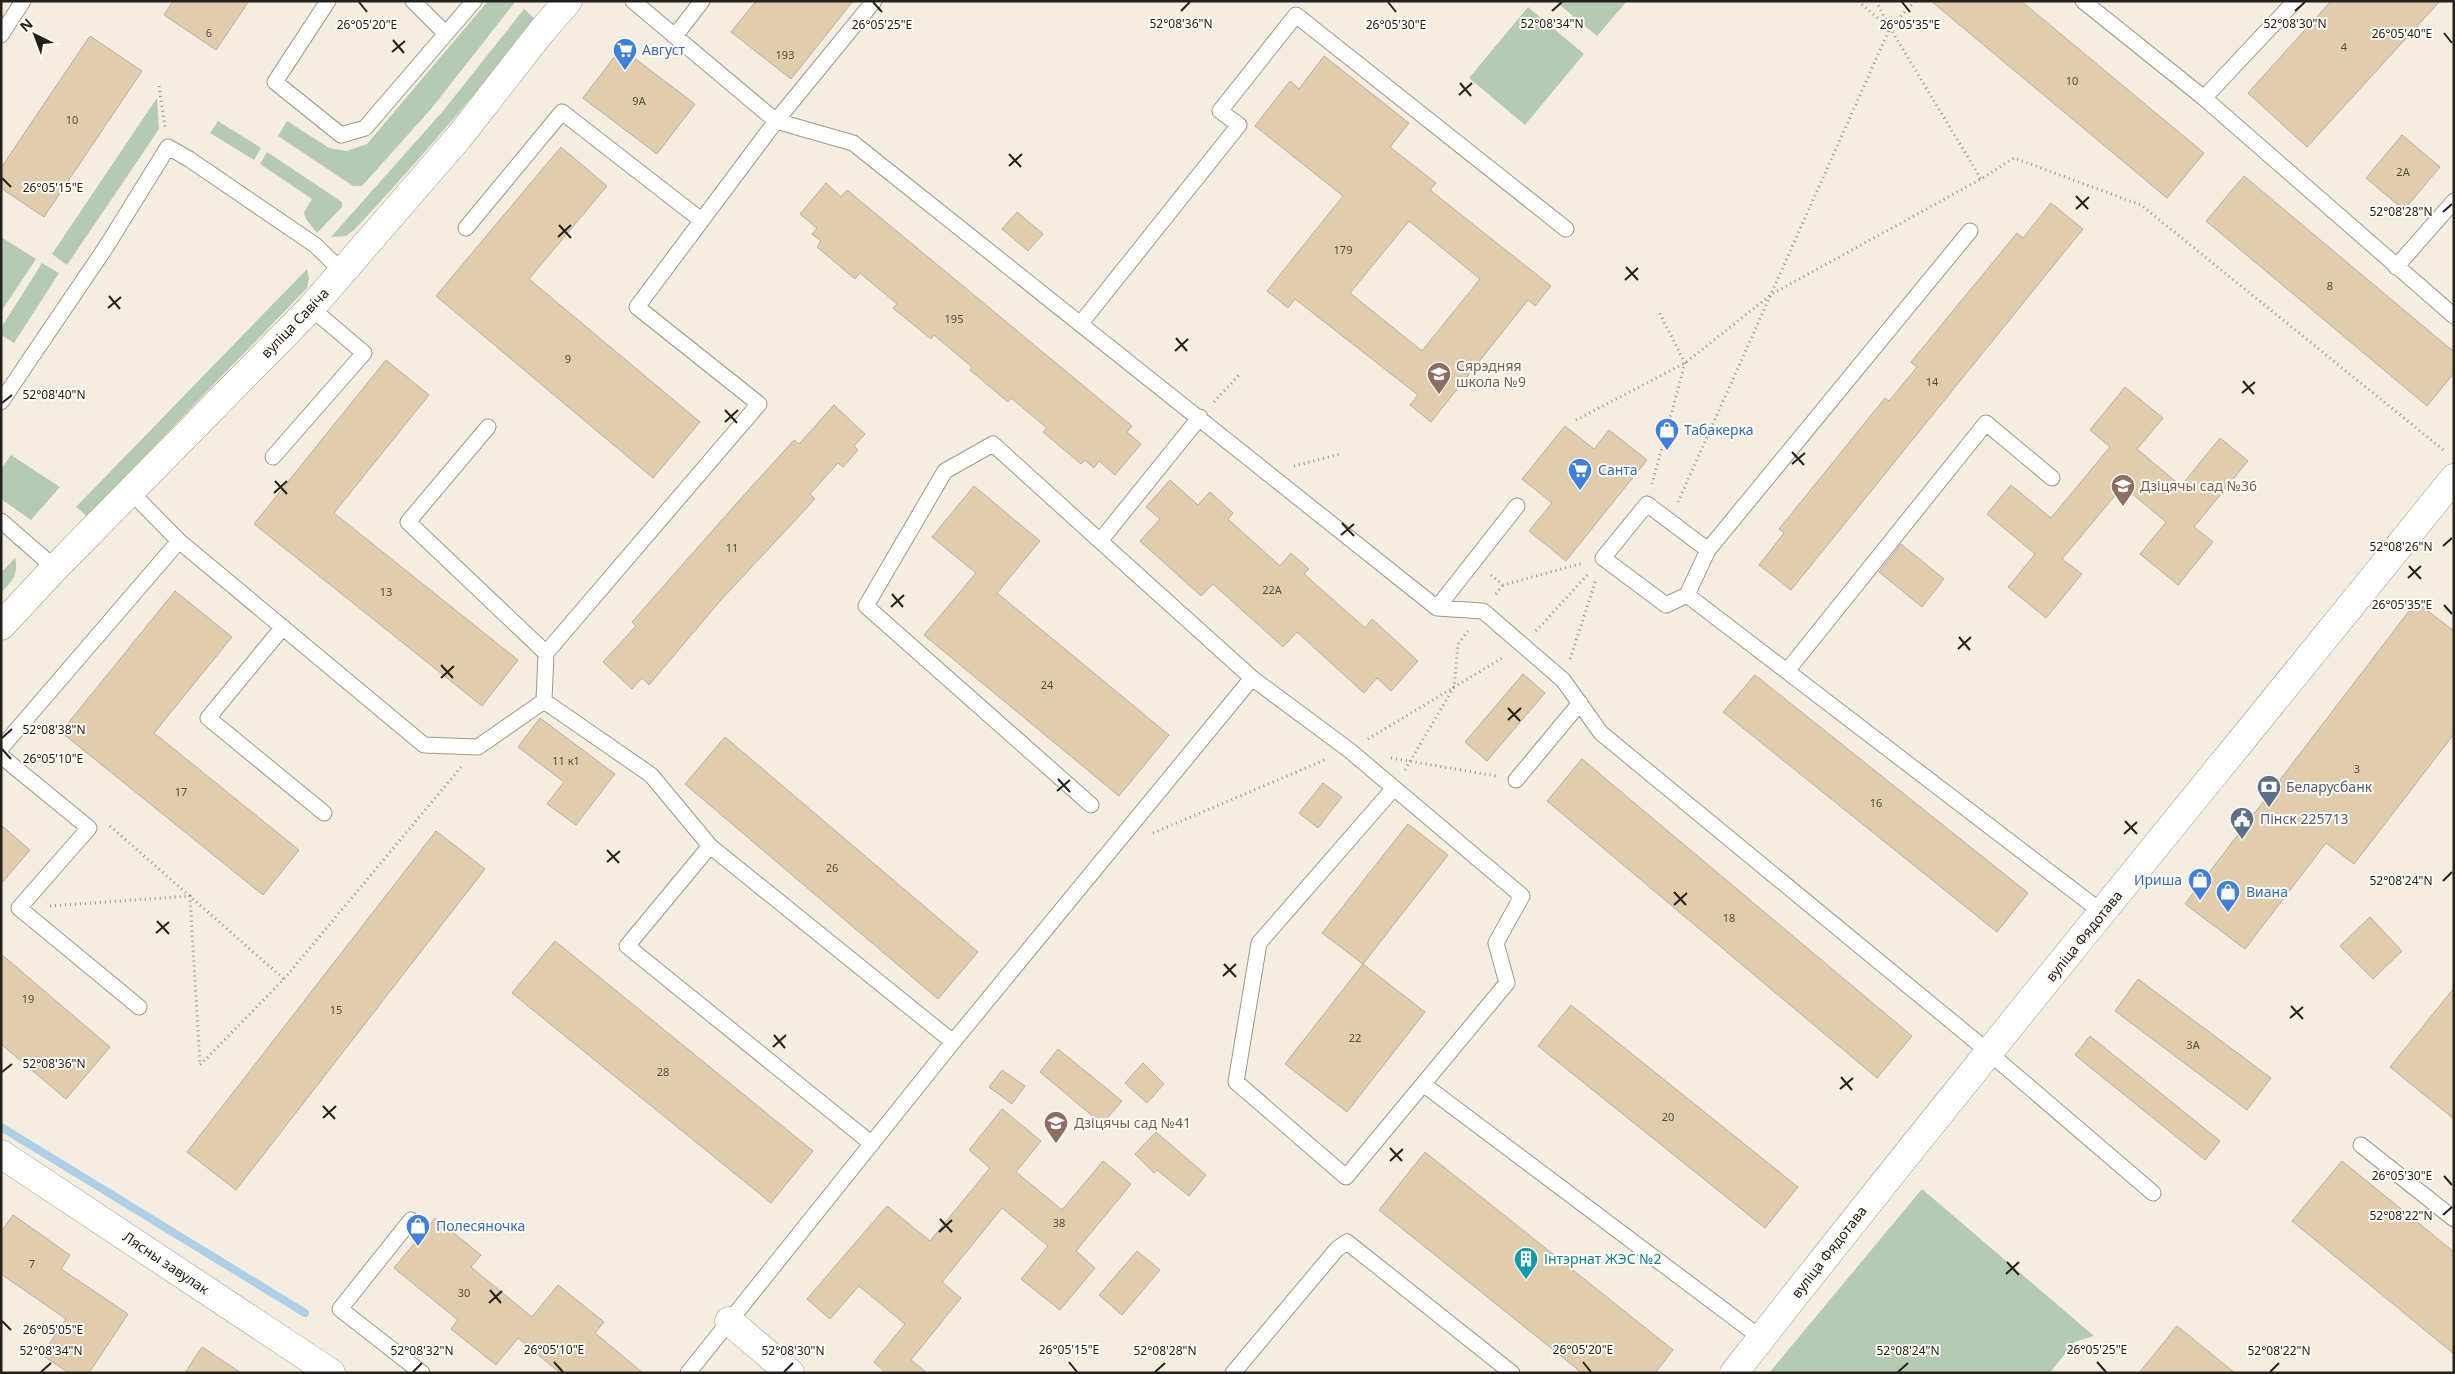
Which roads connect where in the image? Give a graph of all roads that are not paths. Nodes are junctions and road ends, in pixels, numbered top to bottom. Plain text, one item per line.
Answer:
1 (23, 1) edge
2 (328, 1) edge
3 (413, 1) edge
4 (474, 1) edge
5 (568, 1) edge
6 (633, 1) edge
7 (702, 1) edge
8 (874, 1) edge
9 (2083, 1) edge
10 (2295, 1) edge
11 (446, 34) junction
12 (1, 35) edge
13 (675, 36) junction
14 (2204, 98) junction
15 (776, 121) junction
16 (2454, 201) edge
17 (701, 220) junction
18 (466, 228) dead end
19 (1566, 229) dead end
20 (1970, 231) dead end
21 (2396, 267) junction
22 (343, 272) junction
23 (311, 308) junction
24 (2454, 316) edge
25 (1081, 323) junction
26 (4, 394) edge
27 (1200, 417) junction
28 (488, 427) dead end
29 (273, 457) dead end
30 (2452, 466) edge
31 (2052, 478) dead end
32 (131, 492) junction
33 (1517, 506) dead end
34 (1, 521) edge
35 (179, 541) junction
36 (1100, 541) junction
37 (1708, 550) junction
38 (55, 568) junction
39 (1688, 595) junction
40 (1437, 608) junction
41 (1, 626) edge
42 (283, 627) junction
43 (546, 653) junction
44 (1787, 671) junction
45 (1252, 678) junction
46 (544, 701) junction
47 (1580, 703) junction
48 (1, 748) edge
49 (1, 756) edge
50 (1516, 780) road end
51 (1394, 788) junction
52 (1091, 805) dead end
53 (324, 813) dead end
54 (710, 846) junction
55 (2103, 913) junction
56 (139, 1007) dead end
57 (953, 1042) junction
58 (1987, 1053) junction
59 (1423, 1084) junction
60 (872, 1144) junction
61 (2361, 1145) dead end
62 (1, 1154) edge
63 (2152, 1192) dead end
64 (2454, 1219) edge
65 (411, 1220) dead end
66 (729, 1321) junction
67 (1761, 1338) junction
68 (786, 1372) edge
69 (331, 1373) edge
70 (422, 1373) edge
71 (688, 1373) edge
72 (1234, 1373) edge
73 (1512, 1373) edge
74 (1734, 1373) edge

1 - 12 lane
2 - 11 lane
3 - 11 lane
4 - 11 lane
5 - 22 street, вуліца Савіча
6 - 13 lane
7 - 13 lane
8 - 15 lane
9 - 14 lane
10 - 14 lane
13 - 15 lane
14 - 21 lane
15 - 17 lane
15 - 25 lane
16 - 21 lane
17 - 18 lane
17 - 43 lane
19 - 25 lane
20 - 37 lane
21 - 24 lane
22 - 23 street, вуліца Савіча
22 - 26 lane
23 - 29 lane
23 - 32 street, вуліца Савіча
25 - 27 lane
27 - 36 lane
27 - 40 lane
28 - 43 lane
30 - 55 street, вуліца Фядотава
31 - 44 lane
32 - 35 lane
32 - 38 street, вуліца Савіча
33 - 40 lane
34 - 38 lane
35 - 42 lane
35 - 48 lane
36 - 45 lane
36 - 52 lane
37 - 39 lane
37 - 39 lane
38 - 41 street, вуліца Савіча
39 - 44 lane
40 - 47 lane
42 - 46 lane
42 - 53 lane
43 - 46 lane
44 - 55 lane
45 - 51 lane
45 - 57 lane
46 - 54 lane
47 - 50 lane
47 - 58 lane
49 - 56 lane
51 - 59 lane
51 - 59 lane
54 - 57 lane
54 - 60 lane
55 - 58 street, вуліца Фядотава
57 - 60 lane
58 - 63 lane
58 - 67 street, вуліца Фядотава
59 - 67 lane
60 - 66 lane
61 - 64 lane
62 - 69 street, Лясны завулак
65 - 70 lane
66 - 68 street
66 - 71 lane
67 - 74 street, вуліца Фядотава
72 - 73 lane

